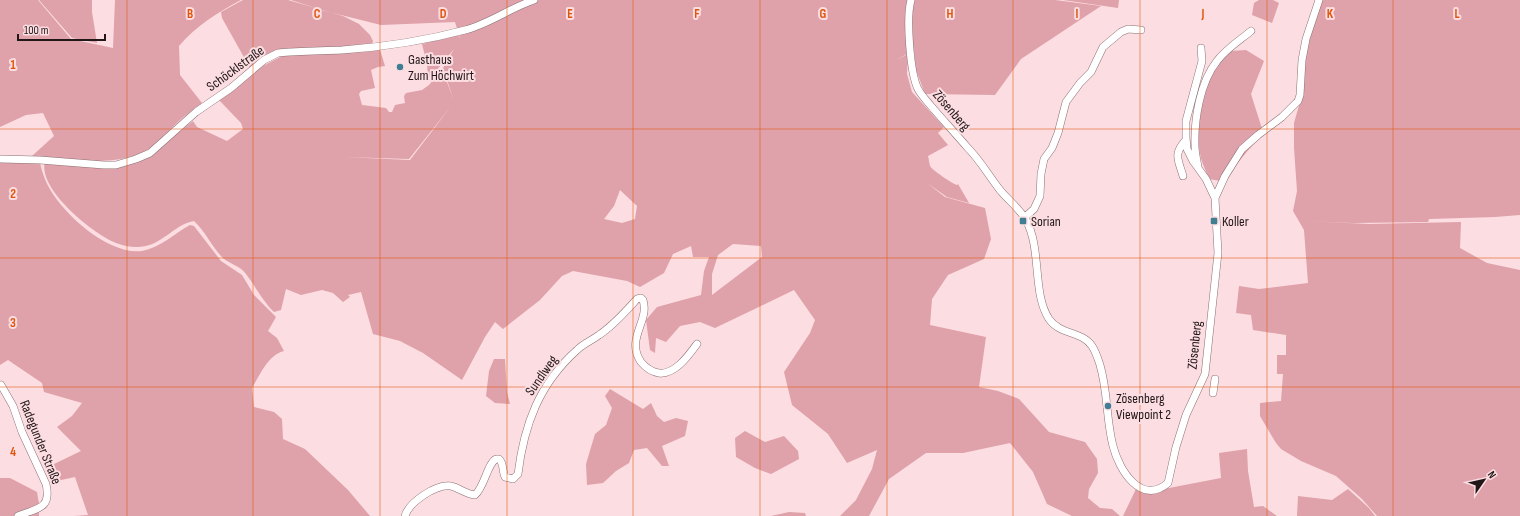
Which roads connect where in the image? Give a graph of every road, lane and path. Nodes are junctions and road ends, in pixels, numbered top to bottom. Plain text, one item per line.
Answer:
1 (524, 0) edge
2 (534, 0) edge
3 (911, 0) edge
4 (1319, 0) edge
5 (507, 11) junction
6 (1140, 30) dead end
7 (1251, 31) dead end
8 (1202, 48) dead end
9 (1186, 140) junction
10 (0, 159) edge
11 (1199, 169) junction
12 (1183, 176) dead end
13 (1215, 198) junction
14 (1024, 218) junction
15 (697, 344) dead end
16 (1215, 379) dead end
17 (1, 385) dead end
18 (1213, 393) dead end
19 (18, 516) edge
20 (405, 516) edge

1 - 5 street
2 - 5 street
3 - 14 street, Zösenberg
4 - 13 street, Zösenberg
5 - 10 street, Schöcklstraße
6 - 14 street
7 - 11 street, Zösenberg
8 - 9 street, Zösenberg
9 - 11 street, Zösenberg
9 - 12 street, Zösenberg
11 - 13 street, Zösenberg
13 - 14 street, Zösenberg
15 - 20 street, Sundlweg
16 - 18 street
17 - 19 street, Radegunder Straße

